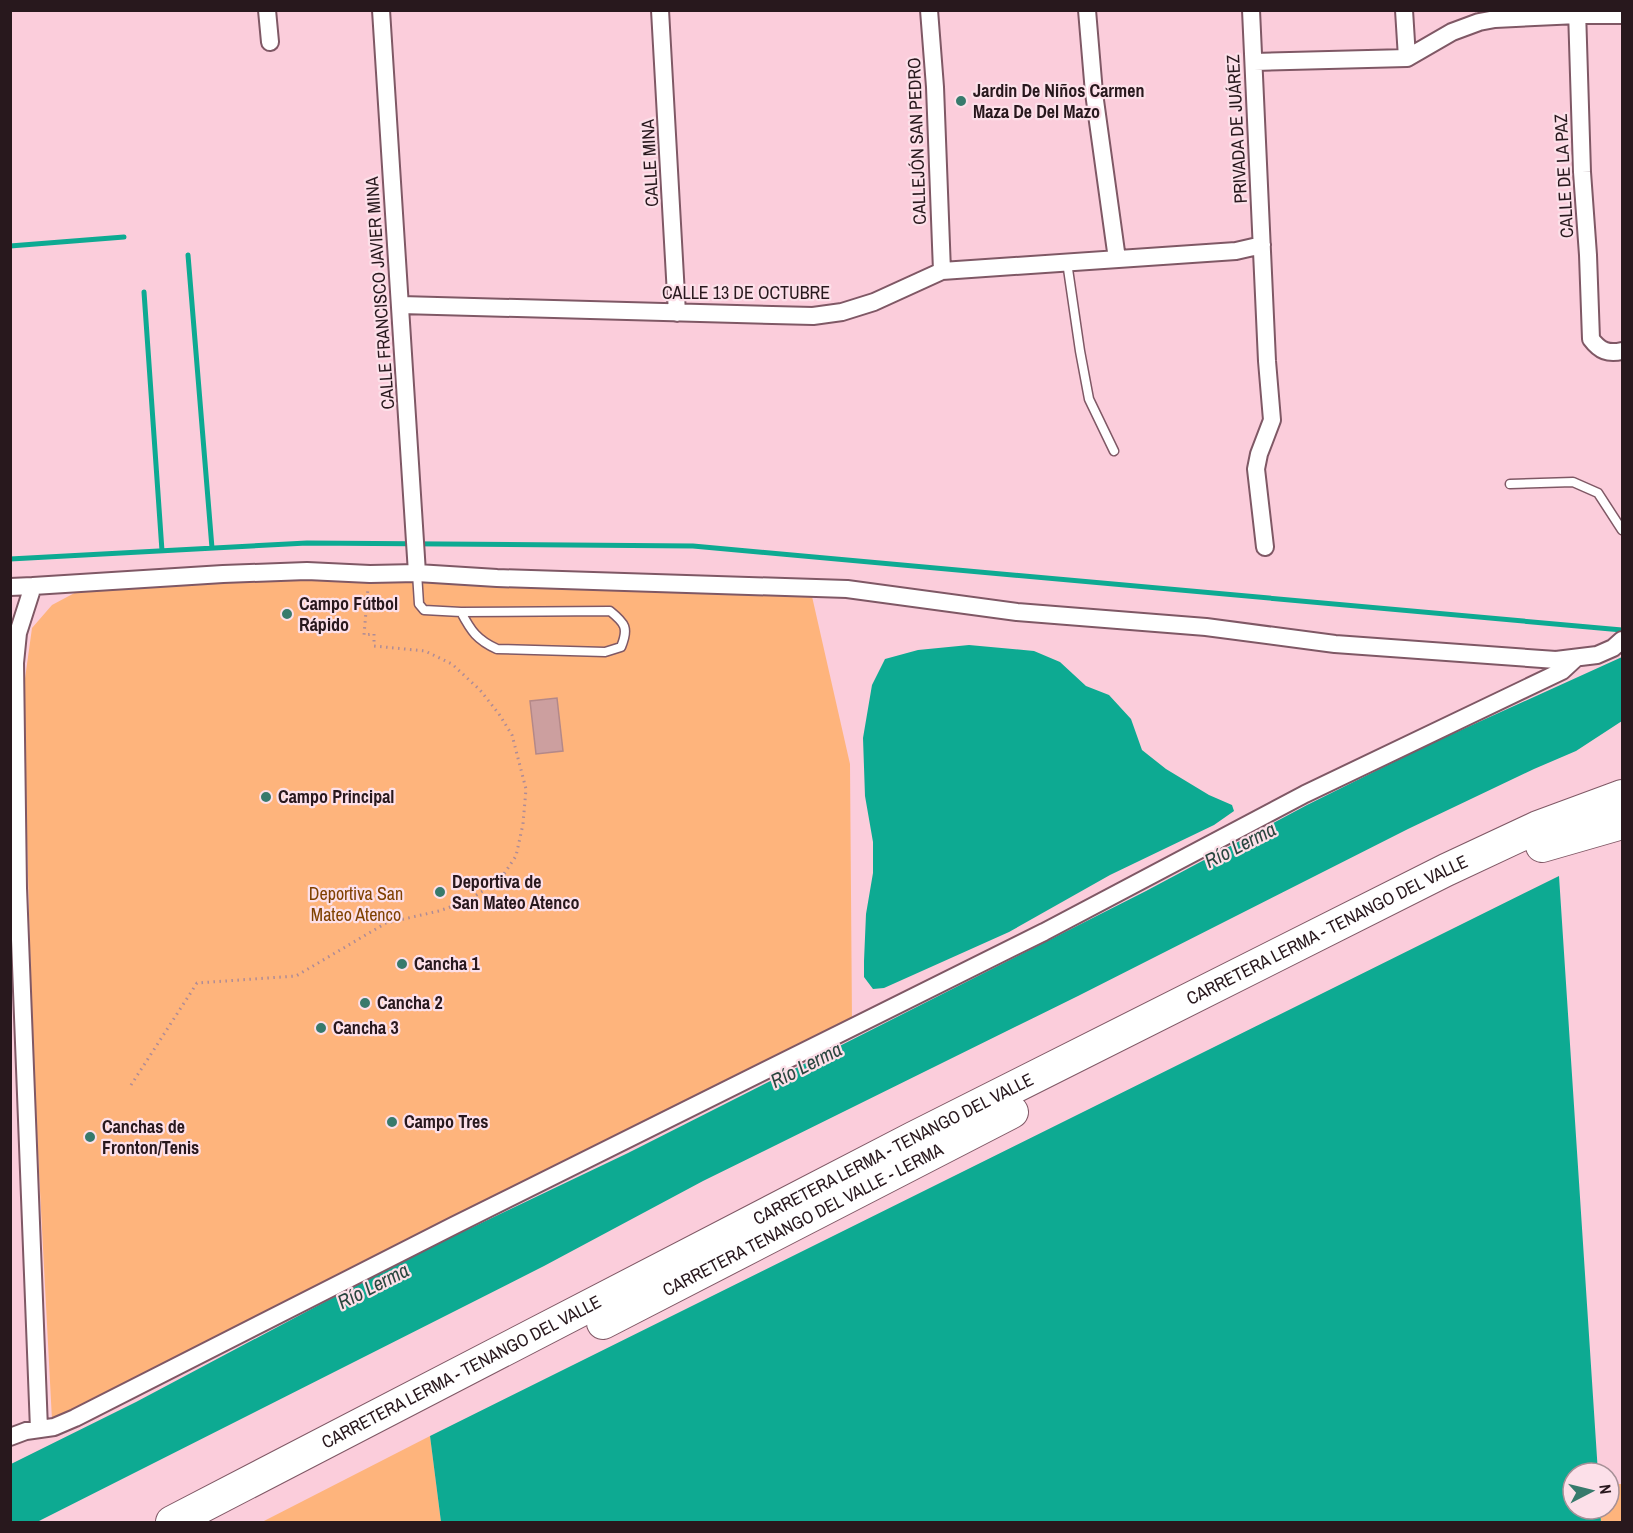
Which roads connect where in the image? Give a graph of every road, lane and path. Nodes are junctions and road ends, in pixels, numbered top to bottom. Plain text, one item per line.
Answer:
1 (267, 10) edge
2 (381, 10) edge
3 (660, 10) edge
4 (929, 10) edge
5 (1087, 10) edge
6 (1251, 10) edge
7 (1404, 10) edge
8 (1578, 13) edge
9 (1623, 15) edge
10 (270, 42) dead end
11 (1407, 58) junction
12 (1254, 62) junction
13 (1262, 245) junction
14 (1117, 259) junction
15 (1067, 262) junction
16 (942, 271) junction
17 (401, 305) junction
18 (677, 313) junction
19 (1623, 351) edge
20 (1114, 451) dead end
21 (1510, 484) dead end
22 (1623, 530) edge
23 (1265, 547) dead end
24 (417, 565) junction
25 (370, 574) junction
26 (33, 586) junction
27 (10, 587) edge
28 (461, 612) junction
29 (1623, 640) edge
30 (1575, 659) junction
31 (1623, 796) edge
32 (1623, 824) edge
33 (18, 1067) edge
34 (131, 1085) dead end
35 (39, 1430) junction
36 (10, 1437) edge
37 (172, 1522) edge
38 (216, 1522) edge

1 - 10 street
2 - 17 street, CALLE FRANCISCO JAVIER MINA
3 - 18 street, CALLE MINA
4 - 16 street, CALLEJÓN SAN PEDRO
5 - 14 street
6 - 12 street, PRIVADA DE JUÁREZ
7 - 11 street
8 - 9 street
8 - 11 street
8 - 19 street, CALLE DE LA PAZ
11 - 12 street
12 - 13 street, PRIVADA DE JUÁREZ
13 - 14 street, CALLE 13 DE OCTUBRE
13 - 23 street, PRIVADA DE JUÁREZ
14 - 15 street, CALLE 13 DE OCTUBRE
15 - 16 street, CALLE 13 DE OCTUBRE
15 - 20 lane
16 - 18 street, CALLE 13 DE OCTUBRE
17 - 18 street, CALLE 13 DE OCTUBRE
17 - 24 street, CALLE FRANCISCO JAVIER MINA
21 - 22 lane
24 - 25 street
24 - 28 lane
24 - 30 street
25 - 26 street
25 - 34 path
26 - 27 street
26 - 33 street
28 - 28 lane
29 - 30 street
30 - 35 street
31 - 37 highway, CARRETERA LERMA - TENANGO DEL VALLE
32 - 38 highway, CARRETERA TENANGO DEL VALLE - LERMA
33 - 35 street
35 - 36 street

